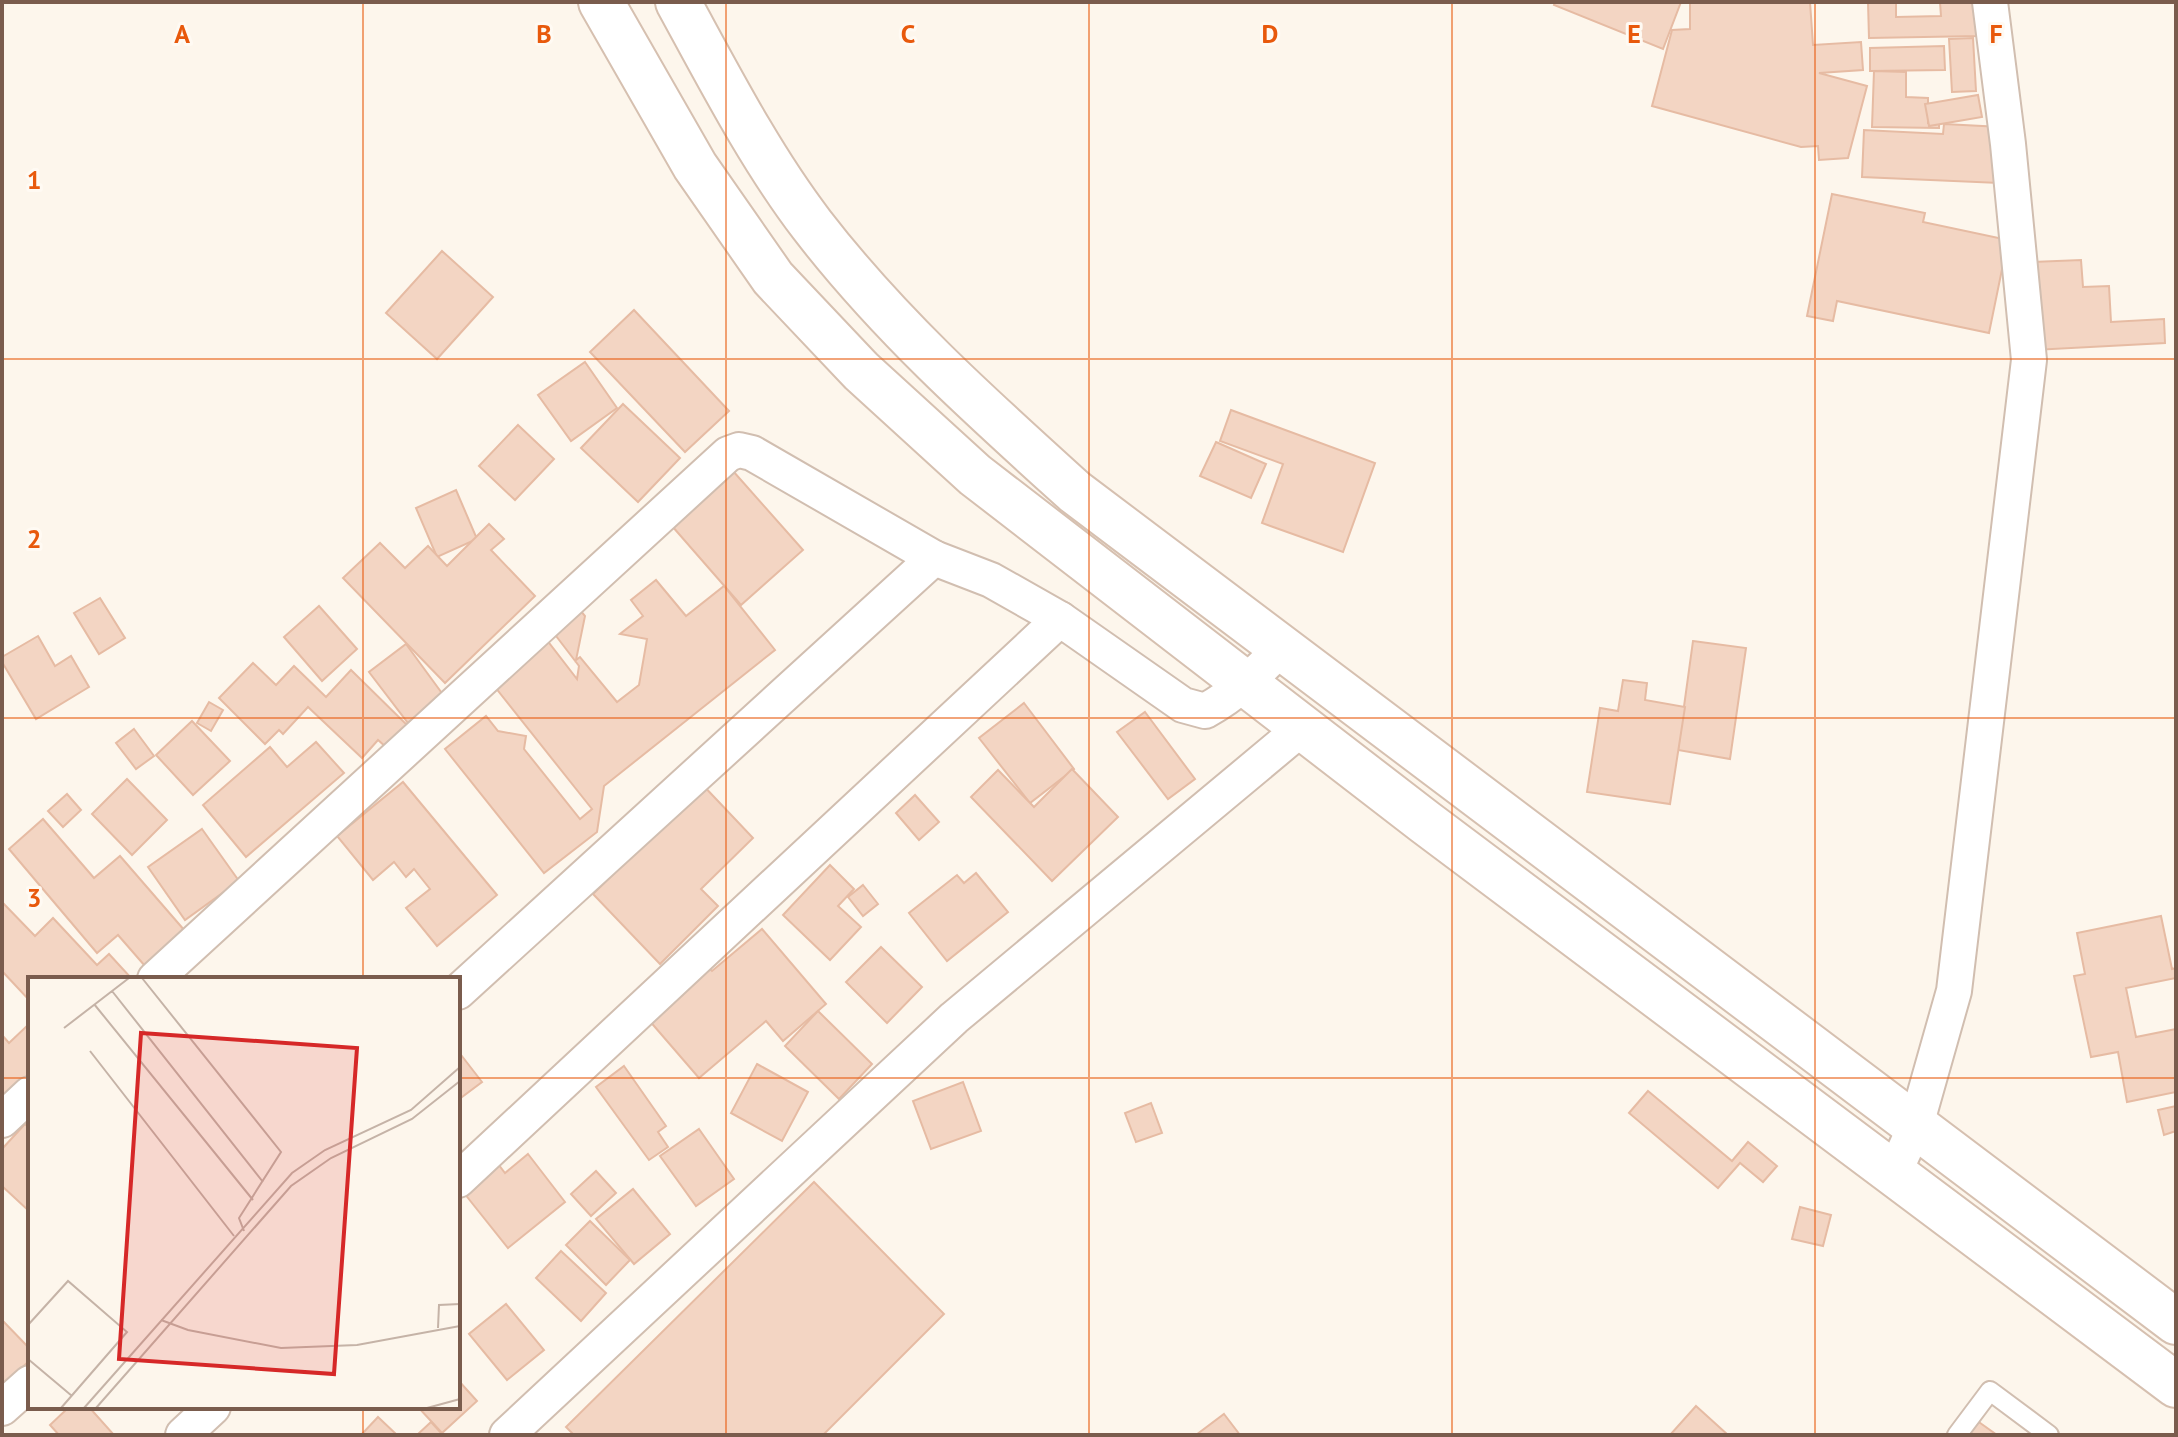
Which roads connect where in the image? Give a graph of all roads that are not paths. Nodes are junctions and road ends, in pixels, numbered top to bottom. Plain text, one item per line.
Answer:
1 (601, 2) edge
2 (678, 2) edge
3 (1990, 2) edge
4 (934, 558) junction
5 (1060, 619) junction
6 (1283, 646) junction
7 (1245, 685) junction
8 (1302, 728) junction
9 (157, 977) edge
10 (460, 990) edge
11 (28, 1096) edge
12 (2, 1120) edge
13 (1916, 1125) junction
14 (1894, 1173) junction
15 (460, 1178) edge
16 (2176, 1322) edge
17 (28, 1385) edge
18 (2176, 1385) edge
19 (2, 1408) edge
20 (211, 1409) edge
21 (183, 1435) edge
22 (507, 1435) edge
23 (1957, 1435) edge
24 (2049, 1435) edge

1 - 7 main road
2 - 6 main road
3 - 13 street
4 - 5 street
4 - 9 street
4 - 10 street
5 - 7 street
5 - 15 street
6 - 7 street
6 - 13 main road
7 - 8 main road
8 - 14 main road
8 - 22 street
11 - 12 street
13 - 14 street
13 - 16 main road
14 - 18 main road
17 - 19 street
20 - 21 street
23 - 24 lane

